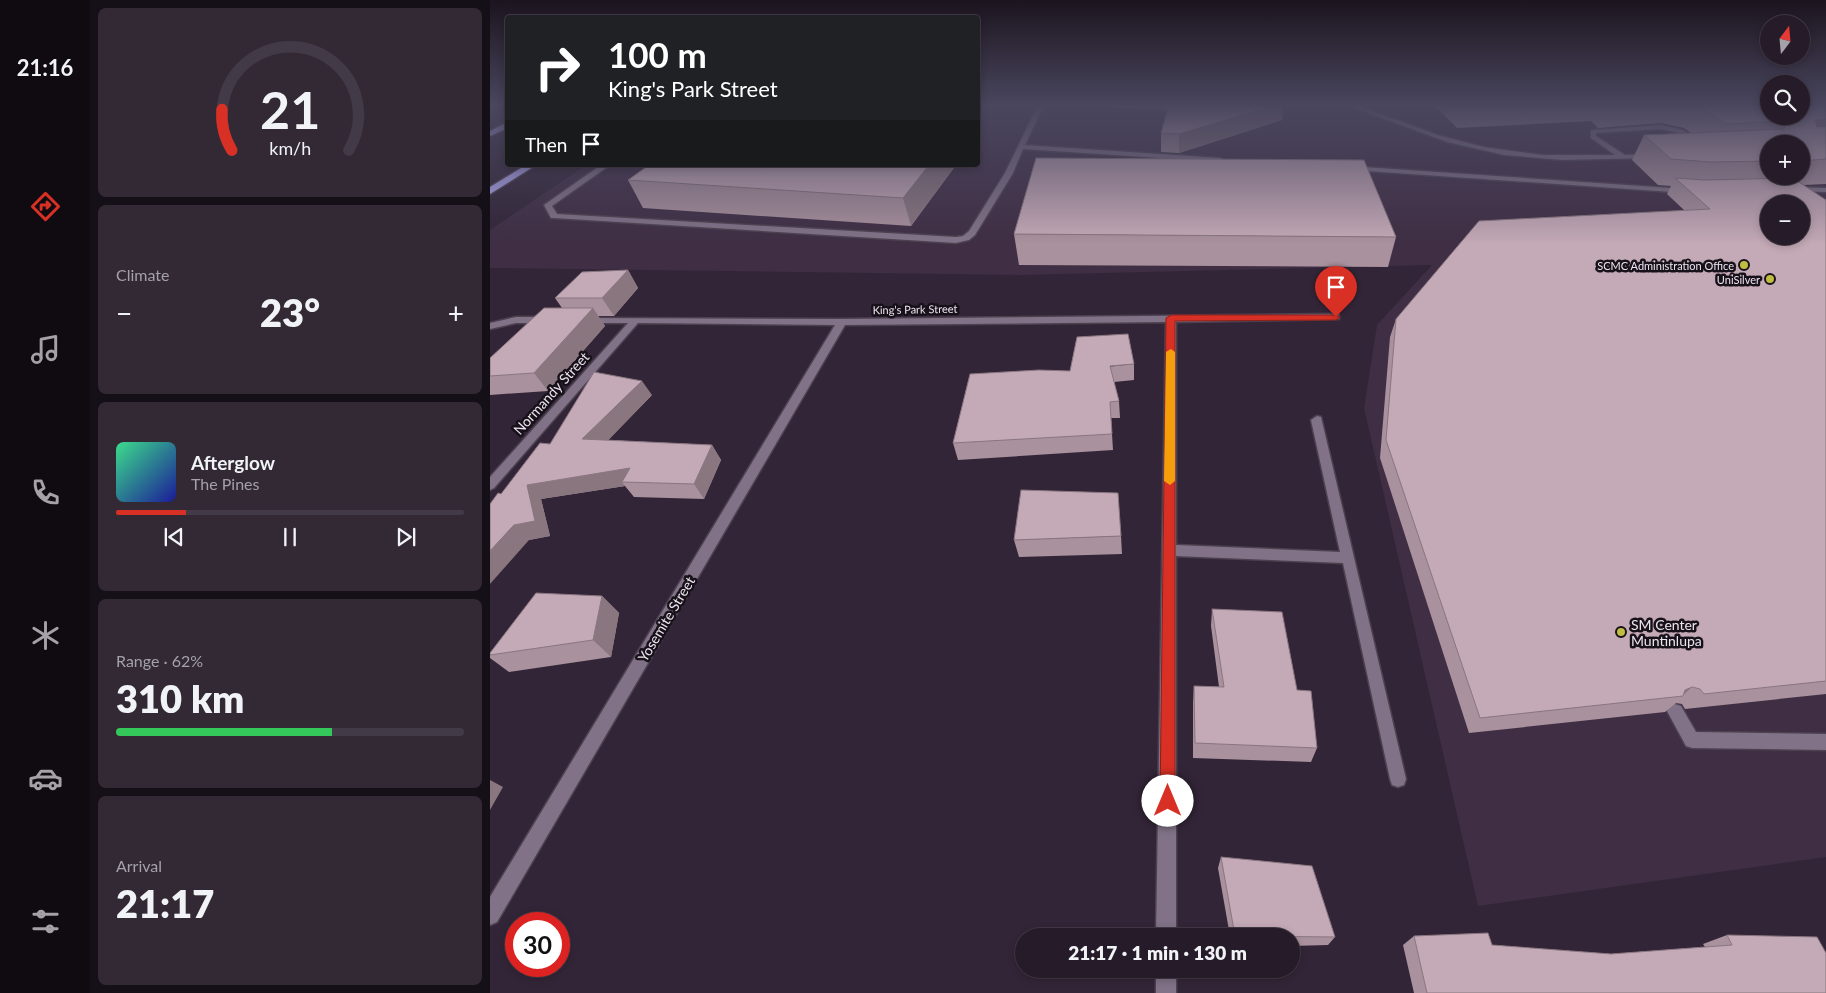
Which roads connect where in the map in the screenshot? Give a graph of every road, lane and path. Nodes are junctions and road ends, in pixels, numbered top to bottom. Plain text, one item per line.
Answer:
1 (1018, 151) edge
2 (1089, 151) edge
3 (1493, 151) edge
4 (1615, 151) edge
5 (1662, 155) edge
6 (1623, 157) junction
7 (1227, 160) edge
8 (529, 167) edge
9 (603, 167) edge
10 (1342, 167) edge
11 (1782, 190) edge
12 (1826, 190) edge
13 (490, 192) edge
14 (1696, 192) edge
15 (1336, 317) dead end
16 (1171, 318) junction
17 (556, 320) edge
18 (576, 320) edge
19 (635, 321) junction
20 (842, 322) junction
21 (492, 325) edge
22 (1317, 420) dead end
23 (490, 485) edge
24 (1169, 550) junction
25 (1348, 558) junction
26 (1675, 711) edge
27 (1826, 742) edge
28 (1398, 779) dead end
29 (490, 915) edge
30 (1166, 928) edge
31 (1166, 978) edge
32 (1166, 993) edge

1 - 9 street
2 - 7 street
3 - 6 street
4 - 6 street
5 - 6 street
8 - 13 highway
10 - 14 street
11 - 12 street
15 - 16 street, King's Park Street
16 - 20 street, King's Park Street
16 - 24 street
17 - 21 street
18 - 19 street, King's Park Street
19 - 20 street, King's Park Street
19 - 23 street, Normandy Street
20 - 29 street, Yosemite Street
22 - 25 street
24 - 25 street
24 - 30 street
25 - 28 street
26 - 27 street
31 - 32 street

